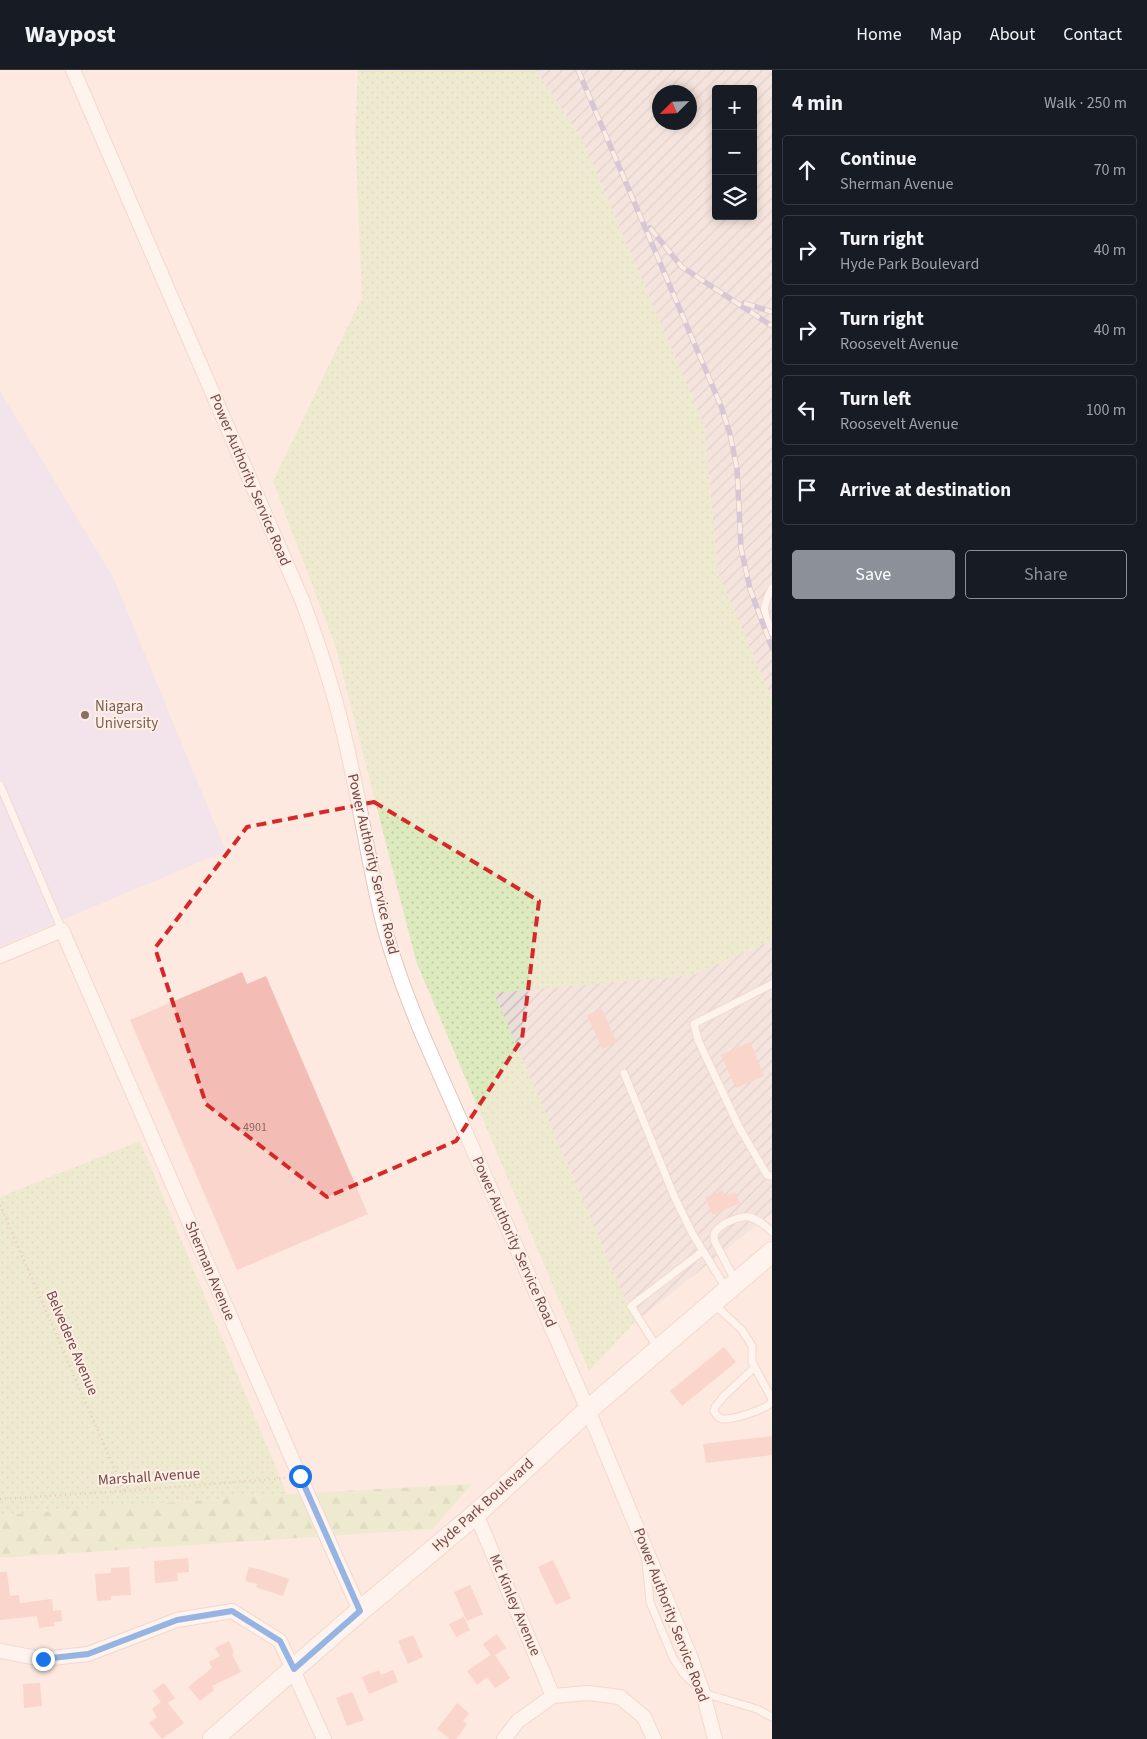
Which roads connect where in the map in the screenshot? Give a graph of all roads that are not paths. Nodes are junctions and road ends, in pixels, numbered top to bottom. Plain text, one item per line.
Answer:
1 (73, 70) edge
2 (772, 588) edge
3 (772, 632) edge
4 (0, 786) edge
5 (62, 930) junction
6 (0, 956) edge
7 (772, 984) edge
8 (624, 1073) dead end
9 (772, 1176) edge
10 (772, 1232) edge
11 (703, 1251) junction
12 (772, 1252) edge
13 (772, 1256) edge
14 (732, 1286) junction
15 (658, 1350) junction
16 (755, 1368) junction
17 (588, 1410) junction
18 (476, 1514) junction
19 (360, 1611) junction
20 (0, 1651) edge
21 (294, 1669) junction
22 (703, 1693) junction
23 (553, 1696) junction
24 (772, 1717) edge
25 (213, 1739) edge
26 (324, 1739) edge
27 (504, 1739) edge
28 (654, 1739) edge
29 (715, 1739) edge

1 - 17 street, Power Authority Service Road
2 - 3 lane
4 - 5 lane
5 - 6 street
5 - 19 street, Sherman Avenue
7 - 9 lane
8 - 11 lane
10 - 14 lane
11 - 14 lane
11 - 15 lane
12 - 14 main road, Hyde Park Boulevard
13 - 14 main road, Hyde Park Boulevard
14 - 15 main road, Hyde Park Boulevard
14 - 16 lane
15 - 17 main road, Hyde Park Boulevard
16 - 16 lane
17 - 18 main road, Hyde Park Boulevard
17 - 22 street, Power Authority Service Road
18 - 19 main road, Hyde Park Boulevard
18 - 23 street, Mc Kinley Avenue
19 - 21 main road, Hyde Park Boulevard
20 - 21 street
21 - 25 main road, Hyde Park Boulevard
21 - 26 street
22 - 24 lane
22 - 29 street, Power Authority Service Road
23 - 27 street
23 - 28 street

